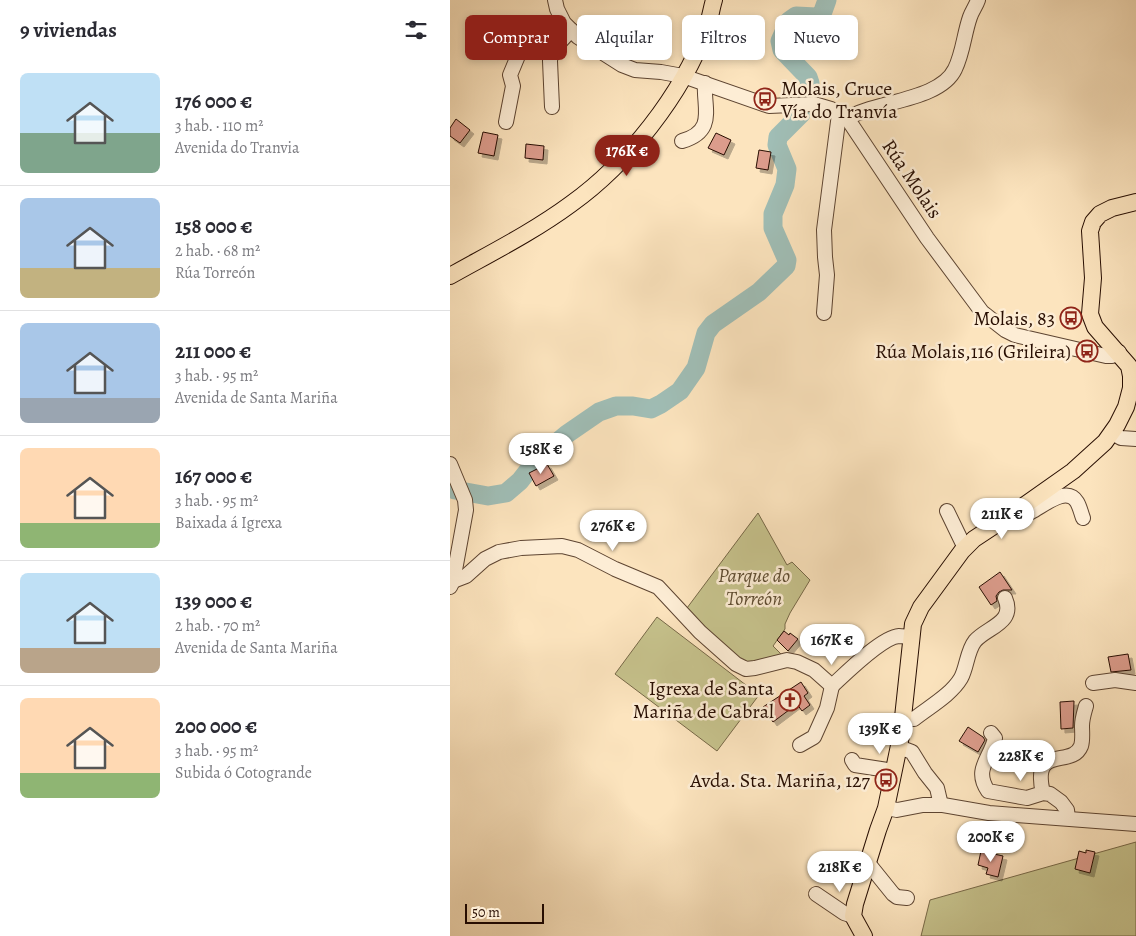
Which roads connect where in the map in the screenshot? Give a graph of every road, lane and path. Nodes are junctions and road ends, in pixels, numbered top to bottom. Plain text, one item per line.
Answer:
1 (555, 0) edge
2 (714, 0) edge
3 (978, 0) edge
4 (571, 30) junction
5 (567, 34) edge
6 (516, 60) edge
7 (550, 60) edge
8 (683, 76) junction
9 (705, 82) junction
10 (552, 108) dead end
11 (842, 116) junction
12 (506, 122) dead end
13 (682, 141) dead end
14 (1136, 202) edge
15 (450, 276) edge
16 (824, 313) dead end
17 (1119, 352) junction
18 (1112, 434) junction
19 (1136, 439) edge
20 (450, 464) edge
21 (458, 486) edge
22 (1026, 506) junction
23 (946, 511) dead end
24 (1083, 518) dead end
25 (966, 547) junction
26 (452, 584) edge
27 (1005, 598) dead end
28 (911, 637) junction
29 (1093, 682) dead end
30 (1136, 682) edge
31 (832, 686) junction
32 (1086, 706) dead end
33 (903, 718) junction
34 (991, 733) dead end
35 (800, 745) dead end
36 (899, 747) junction
37 (852, 760) dead end
38 (894, 771) junction
39 (1043, 793) junction
40 (941, 805) junction
41 (886, 808) junction
42 (1068, 818) junction
43 (1136, 824) edge
44 (868, 863) junction
45 (816, 894) dead end
46 (907, 898) dead end
47 (853, 916) junction
48 (864, 936) edge

1 - 4 street
2 - 8 main road
3 - 11 street
4 - 5 street
4 - 8 street
6 - 12 street
7 - 10 street
8 - 9 street
8 - 15 main road
9 - 11 street
9 - 13 street
11 - 16 street
11 - 17 street, Rúa Molais
14 - 17 main road
17 - 18 main road
18 - 19 street
18 - 22 main road
20 - 21 street
21 - 26 street
22 - 24 street
22 - 25 main road
23 - 25 street
25 - 28 main road
26 - 31 street
27 - 33 street
28 - 31 street
28 - 33 main road
29 - 30 street
31 - 35 street
32 - 39 street
33 - 36 main road
34 - 39 street
36 - 38 main road
36 - 40 street
37 - 38 street
38 - 41 main road
39 - 42 street
40 - 41 street
40 - 42 street
41 - 44 main road
42 - 43 street
44 - 46 street
44 - 47 main road
45 - 47 street
47 - 48 main road

